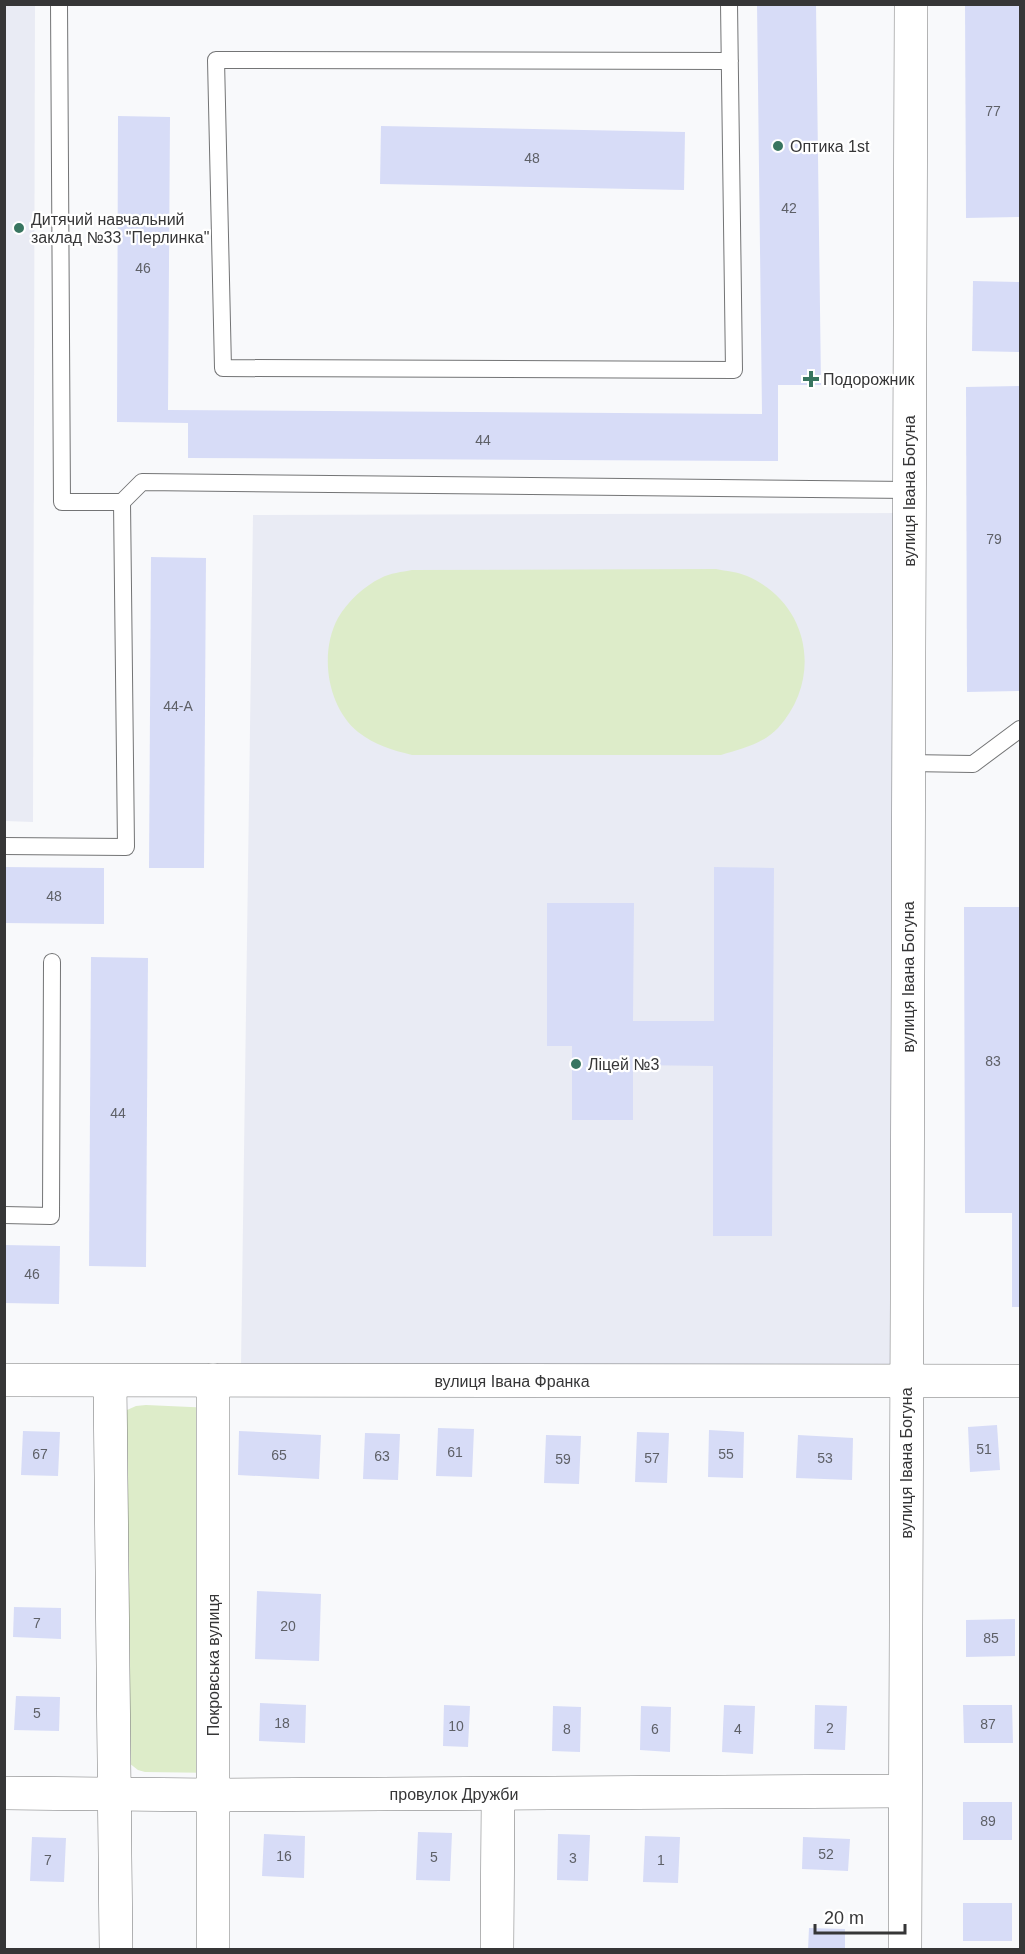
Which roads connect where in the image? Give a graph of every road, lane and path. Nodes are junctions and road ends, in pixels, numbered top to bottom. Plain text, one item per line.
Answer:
1 (59, 4) edge
2 (729, 4) edge
3 (911, 4) edge
4 (730, 61) junction
5 (909, 490) junction
6 (122, 502) junction
7 (1020, 729) edge
8 (908, 763) junction
9 (4, 846) edge
10 (52, 962) dead end
11 (4, 1215) edge
12 (4, 1380) edge
13 (213, 1380) junction
14 (110, 1381) junction
15 (906, 1381) junction
16 (1020, 1382) edge
17 (904, 1791) junction
18 (4, 1793) edge
19 (114, 1794) junction
20 (498, 1794) junction
21 (213, 1795) junction
22 (116, 1950) edge
23 (213, 1950) edge
24 (497, 1950) edge
25 (905, 1950) edge

1 - 6 lane
2 - 4 lane
3 - 5 street, вулиця Івана Богуна
4 - 4 lane
5 - 6 lane
5 - 8 street, вулиця Івана Богуна
6 - 9 lane
7 - 8 lane
8 - 15 street, вулиця Івана Богуна
10 - 11 lane
12 - 14 street, вулиця Івана Франка
13 - 14 street, вулиця Івана Франка
13 - 15 street, вулиця Івана Франка
13 - 21 street, Покровська вулиця
14 - 19 street
15 - 16 street, вулиця Івана Франка
15 - 17 street, вулиця Івана Богуна
17 - 20 street, провулок Дружби
17 - 25 street, вулиця Івана Богуна
18 - 19 street, провулок Дружби
19 - 21 street, провулок Дружби
19 - 22 street
20 - 21 street, провулок Дружби
20 - 24 street
21 - 23 street, Покровська вулиця

